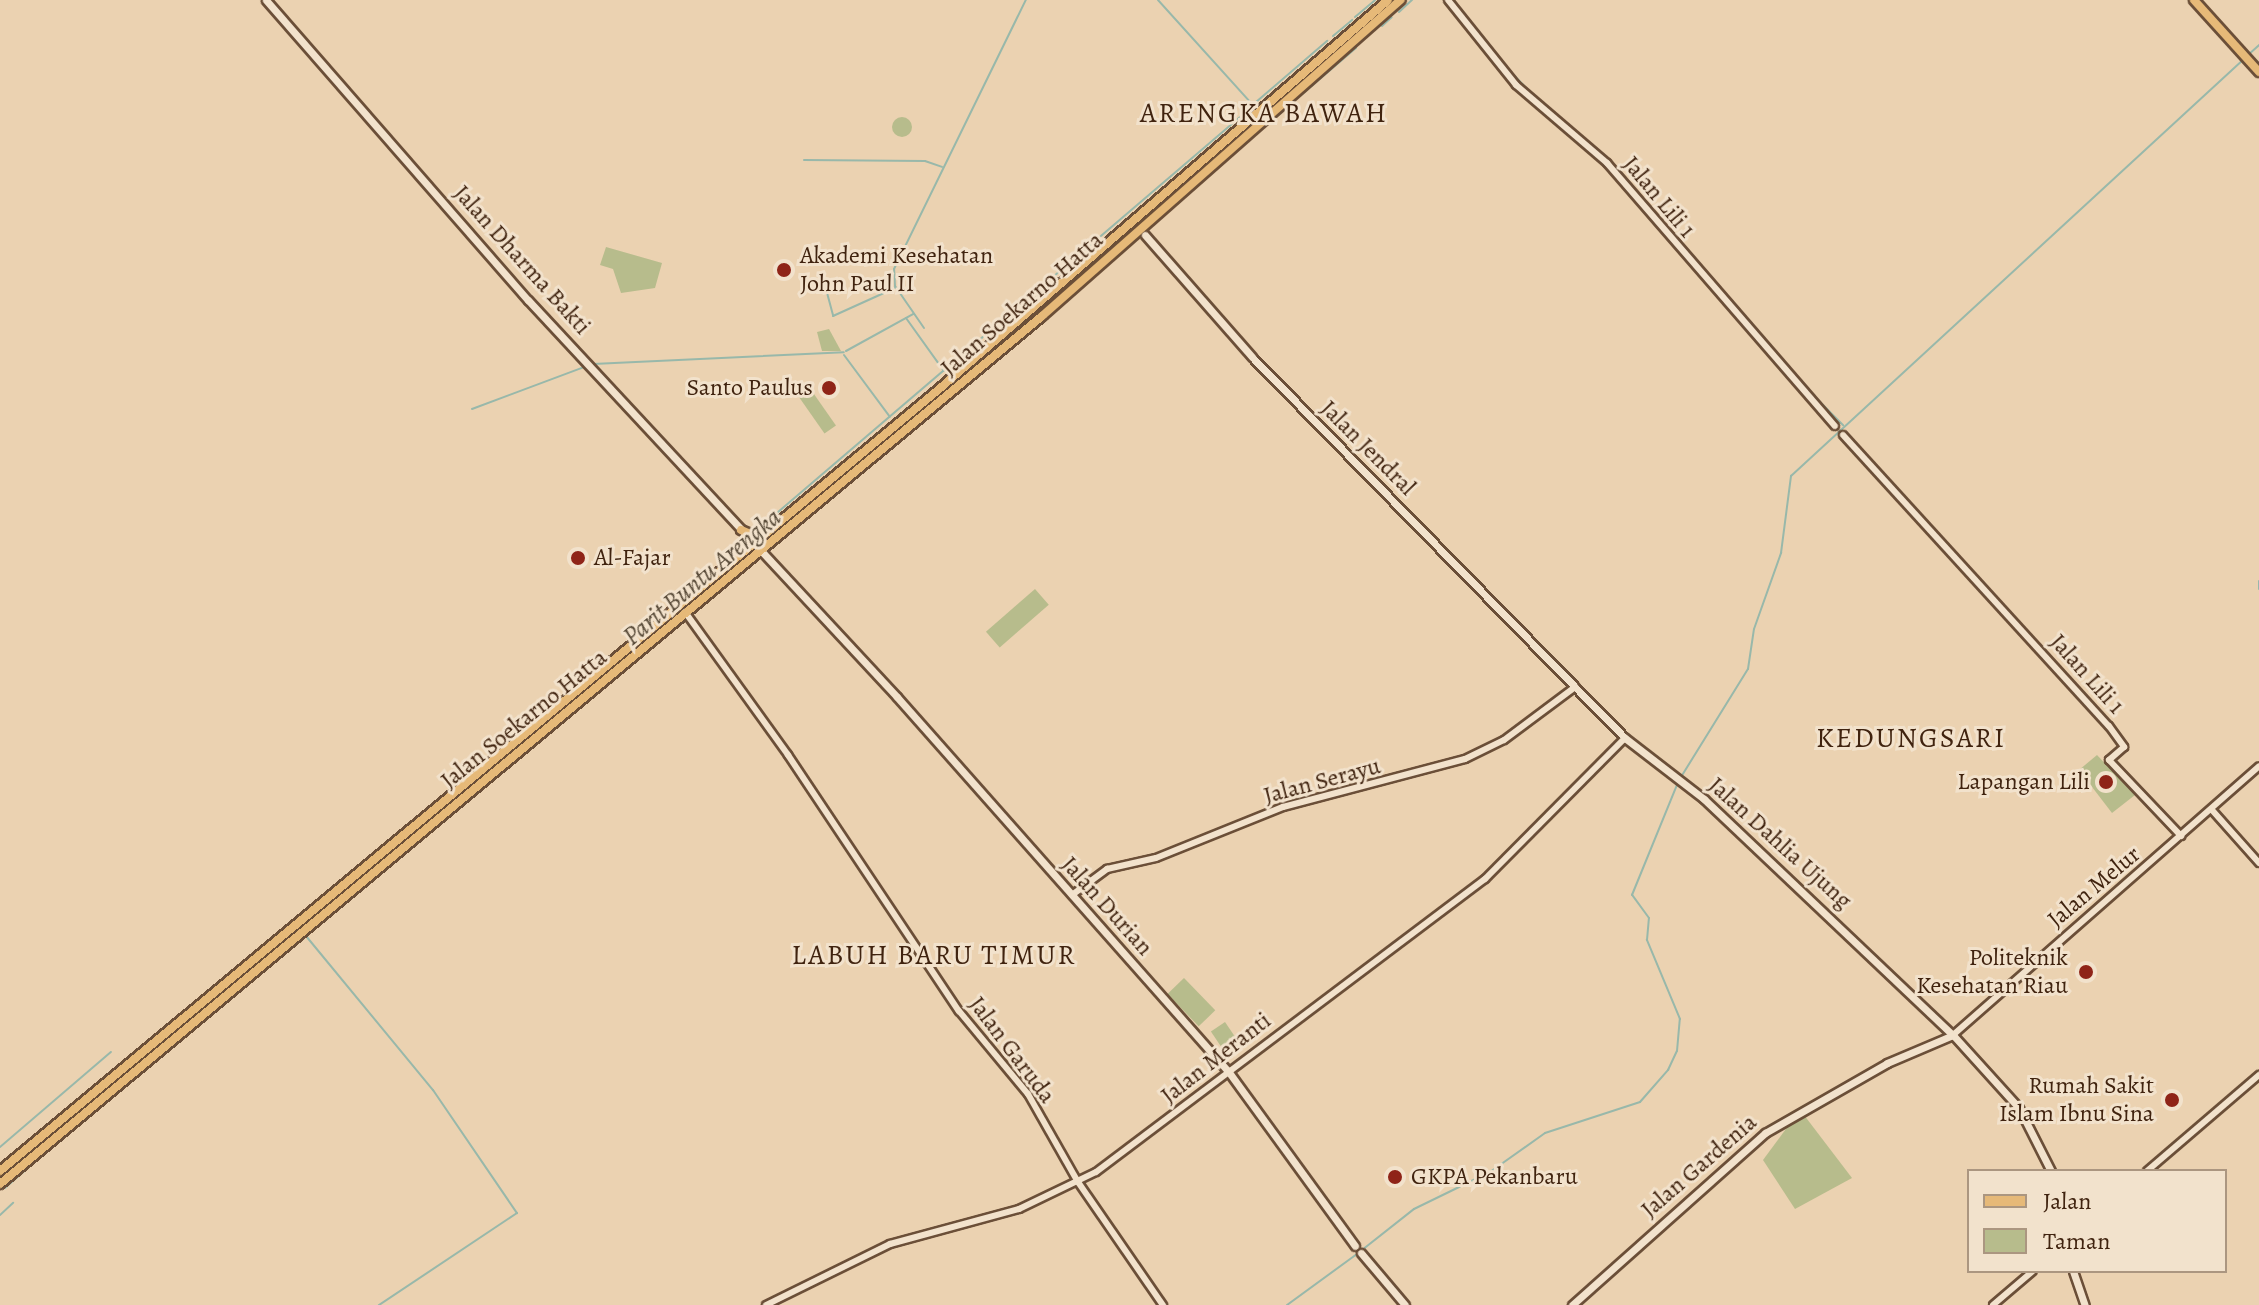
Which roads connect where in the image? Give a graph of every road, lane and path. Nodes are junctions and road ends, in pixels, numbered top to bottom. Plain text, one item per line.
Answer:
1 (266, 0) edge
2 (1388, 0) edge
3 (1400, 0) edge
4 (1448, 0) edge
5 (2194, 0) edge
6 (2259, 72) edge
7 (1142, 231) junction
8 (1034, 308) junction
9 (1042, 316) junction
10 (1835, 426) dead end
11 (1843, 435) dead end
12 (741, 530) joint
13 (760, 548) junction
14 (685, 612) junction
15 (1575, 687) junction
16 (1625, 738) junction
17 (2259, 766) edge
18 (2212, 810) junction
19 (2181, 836) junction
20 (385, 854) junction
21 (2259, 863) edge
22 (1072, 895) junction
23 (1953, 1035) junction
24 (1228, 1071) junction
25 (121, 1073) junction
26 (2259, 1075) edge
27 (2050, 1169) edge
28 (2149, 1169) edge
29 (0, 1171) edge
30 (1078, 1182) junction
31 (0, 1184) edge
32 (2031, 1273) edge
33 (2074, 1273) edge
34 (766, 1305) edge
35 (1163, 1305) edge
36 (1405, 1305) edge
37 (1572, 1305) edge
38 (1993, 1305) edge
39 (2085, 1305) edge

1 - 12 main road, Jalan Dharma Bakti
2 - 8 main road, Jalan Soekarno Hatta
3 - 7 main road, Jalan Soekarno Hatta
4 - 10 street, Jalan Lili 1
5 - 6 main road
7 - 9 main road, Jalan Soekarno Hatta
7 - 15 main road, Jalan Jendral
8 - 9 main road
8 - 13 main road, Jalan Soekarno Hatta
9 - 13 main road, Jalan Soekarno Hatta
11 - 19 street, Jalan Lili 1
12 - 13 main road
13 - 14 main road, Jalan Soekarno Hatta
13 - 20 main road, Jalan Soekarno Hatta
13 - 22 main road, Jalan Durian
14 - 20 main road, Jalan Soekarno Hatta
14 - 30 street, Jalan Garuda
15 - 16 main road, Jalan Dahlia Ujung
15 - 22 street, Jalan Serayu
16 - 23 main road, Jalan Dahlia Ujung
16 - 24 street, Jalan Meranti
17 - 18 street, Jalan Melur
18 - 19 street, Jalan Melur
18 - 21 street
19 - 23 street, Jalan Melur
20 - 25 main road, Jalan Soekarno Hatta
22 - 24 main road, Jalan Durian
23 - 27 main road, Jalan Dahlia Ujung
23 - 37 main road, Jalan Gardenia
24 - 30 street, Jalan Meranti
24 - 36 main road, Jalan Durian
25 - 29 main road, Jalan Soekarno Hatta
25 - 31 main road, Jalan Soekarno Hatta
26 - 28 street
30 - 34 street, Jalan Meranti
30 - 35 street, Jalan Garuda
32 - 38 street
33 - 39 main road

